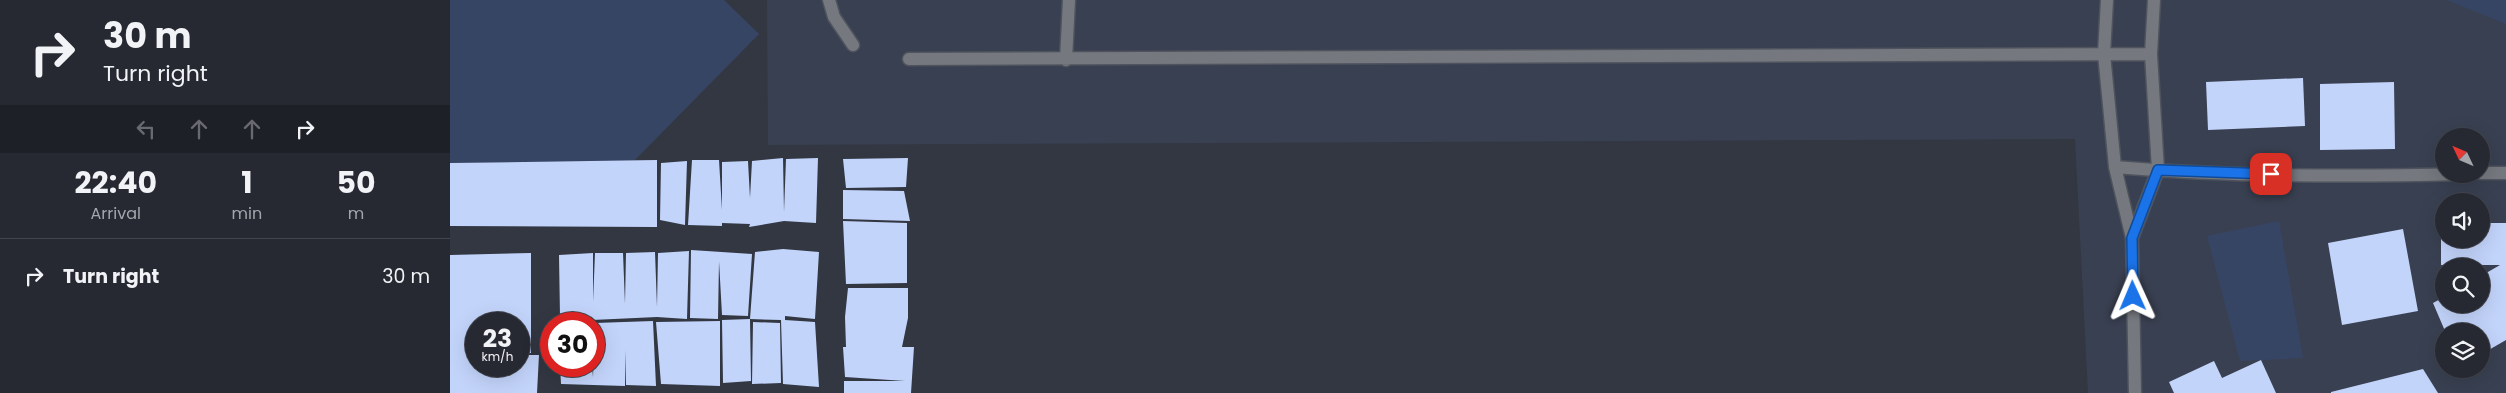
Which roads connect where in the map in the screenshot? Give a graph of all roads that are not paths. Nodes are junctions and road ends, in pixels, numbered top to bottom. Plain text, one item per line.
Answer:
1 (829, 0) edge
2 (1069, 0) edge
3 (2107, 0) edge
4 (2154, 0) edge
5 (853, 45) dead end
6 (2104, 54) junction
7 (2151, 54) junction
8 (909, 59) dead end
9 (1066, 60) junction
10 (2115, 166) junction
11 (2158, 170) junction
12 (2490, 173) edge
13 (2506, 173) edge
14 (2435, 174) edge
15 (2132, 238) junction
16 (2135, 393) edge

1 - 5 street
2 - 9 street
3 - 6 street
4 - 7 street
6 - 7 street
6 - 9 street
6 - 10 street
7 - 11 street
8 - 9 street
10 - 11 street
10 - 15 street
11 - 14 street
11 - 15 street
12 - 13 street
15 - 16 street

